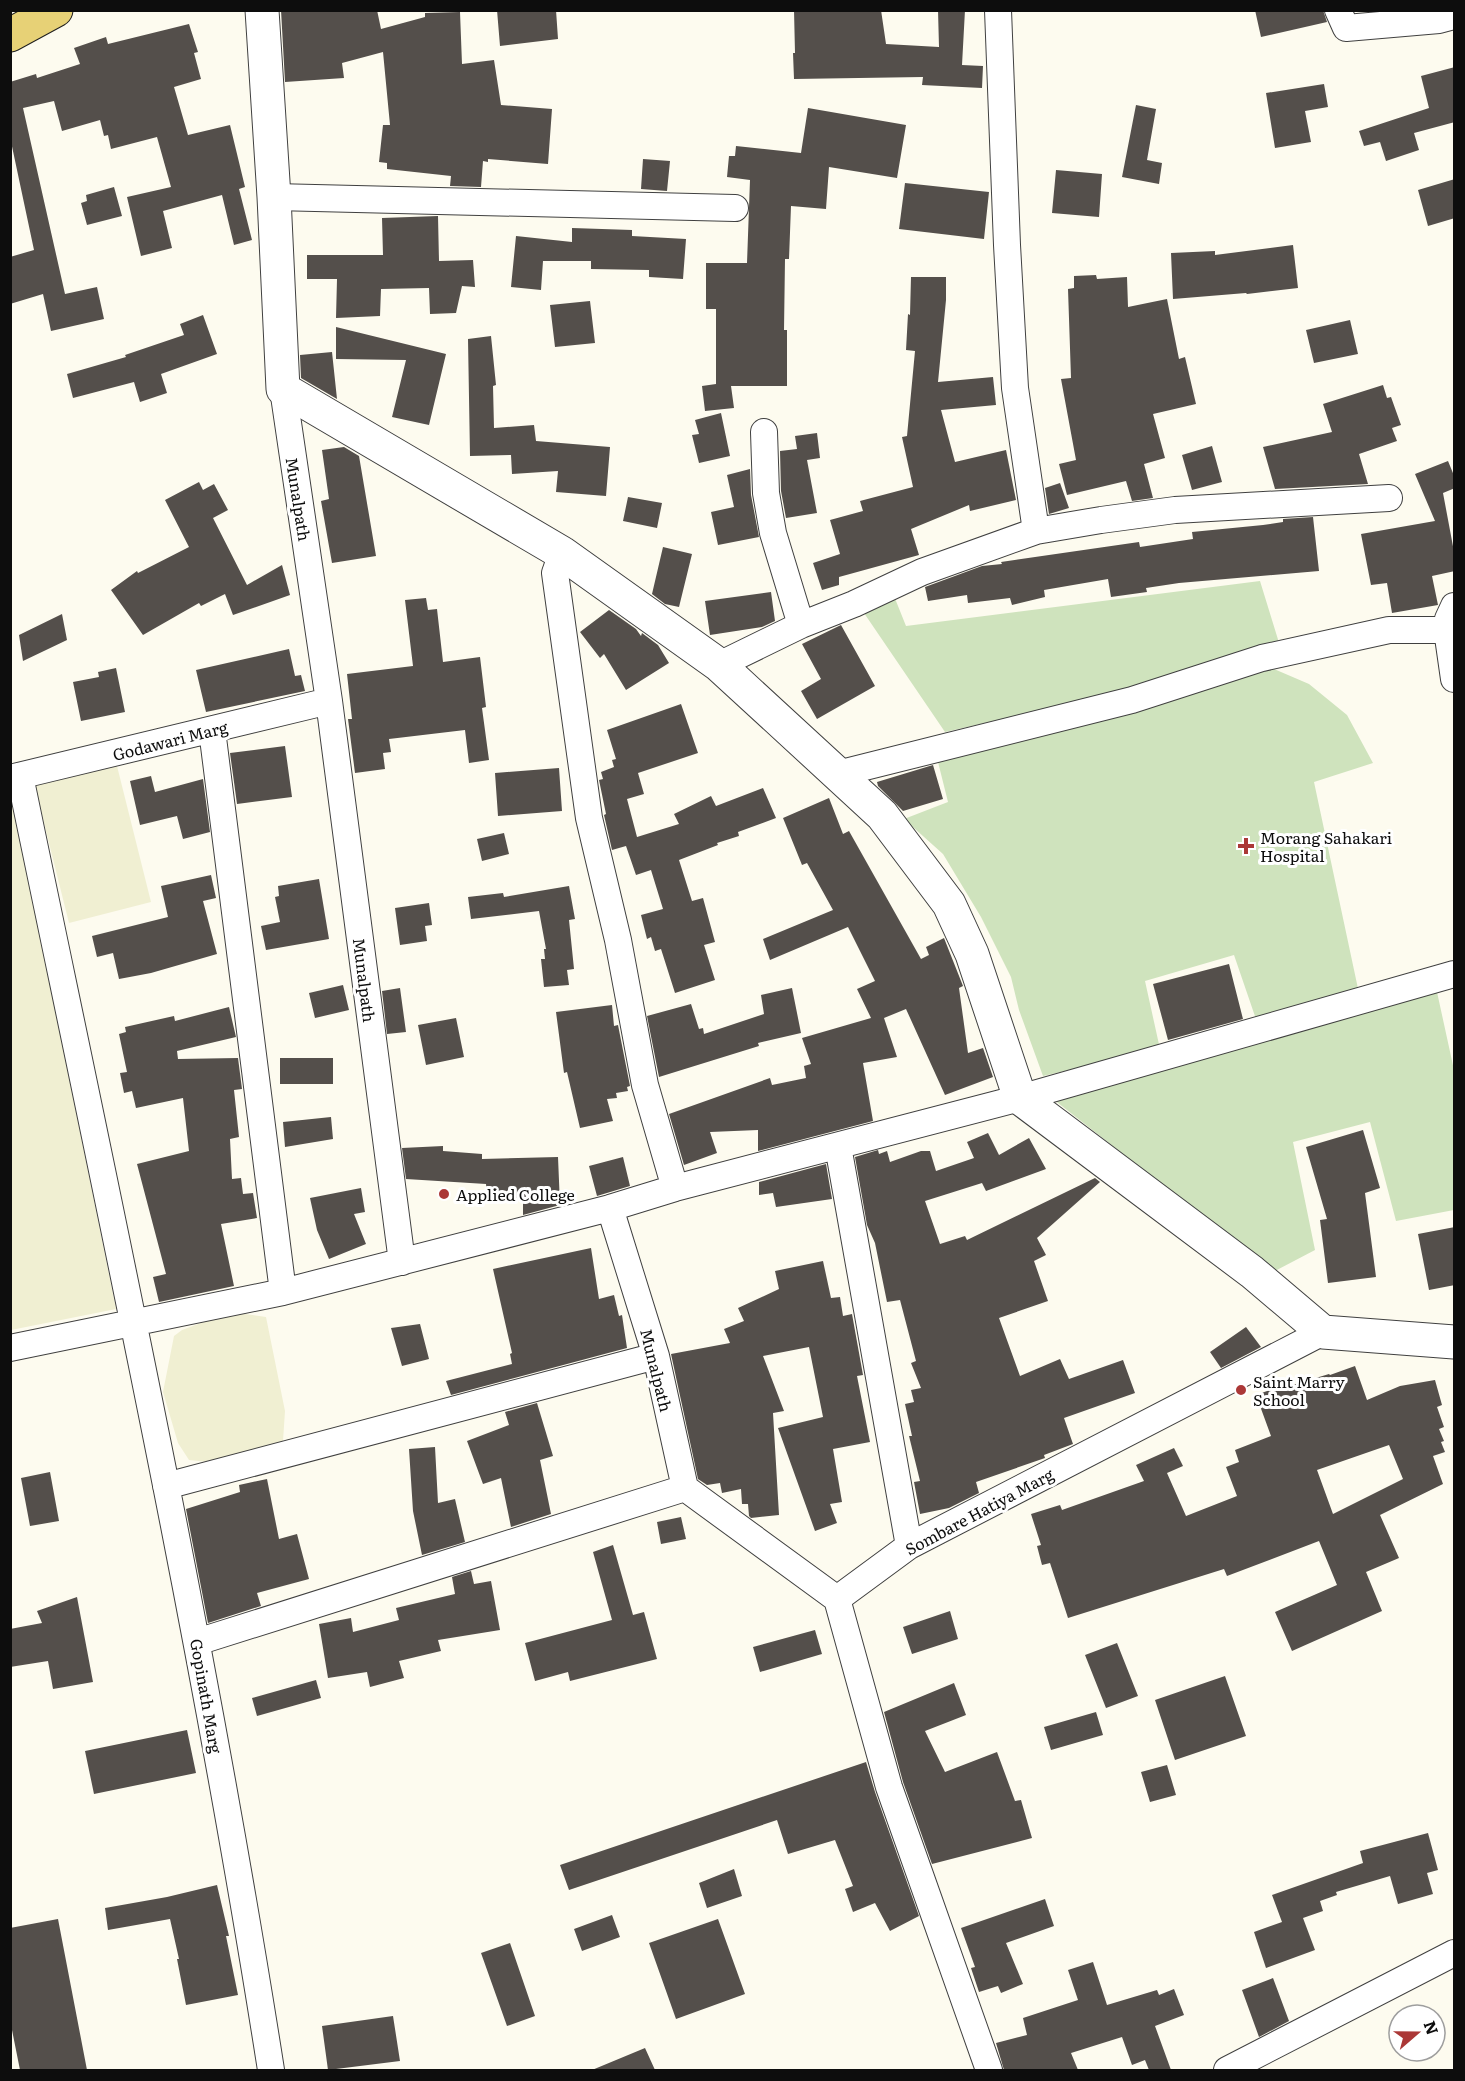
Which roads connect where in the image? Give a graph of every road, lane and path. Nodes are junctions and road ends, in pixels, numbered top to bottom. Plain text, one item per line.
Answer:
1 (56, 10) edge
2 (262, 10) edge
3 (998, 10) edge
4 (1338, 10) edge
5 (1455, 16) edge
6 (10, 34) edge
7 (274, 197) junction
8 (735, 208) dead end
9 (283, 389) junction
10 (764, 432) dead end
11 (1389, 498) dead end
12 (1036, 531) junction
13 (562, 553) junction
14 (1455, 606) edge
15 (801, 625) junction
16 (1448, 630) junction
17 (719, 665) junction
18 (1455, 679) edge
19 (329, 701) junction
20 (212, 730) junction
21 (837, 774) junction
22 (15, 777) edge
23 (1455, 974) edge
24 (1020, 1098) junction
25 (838, 1146) junction
26 (675, 1188) junction
27 (610, 1208) junction
28 (402, 1262) junction
29 (284, 1292) junction
30 (134, 1324) junction
31 (1323, 1332) junction
32 (1455, 1342) edge
33 (10, 1348) edge
34 (656, 1356) junction
35 (166, 1486) junction
36 (685, 1488) junction
37 (909, 1546) junction
38 (837, 1599) junction
39 (197, 1641) junction
40 (1455, 1953) edge
41 (271, 2070) edge
42 (989, 2070) edge
43 (1227, 2070) edge

1 - 6 main road
2 - 7 street, Munalpath
3 - 12 street
4 - 5 street
7 - 8 street
7 - 9 street, Munalpath
9 - 13 street
9 - 19 street, Munalpath
10 - 15 street
11 - 12 street
12 - 15 street
13 - 17 street
13 - 26 street
14 - 16 street
15 - 17 street
16 - 18 street
16 - 21 street
17 - 21 street
19 - 20 street, Godawari Marg
19 - 28 street, Munalpath
20 - 22 street, Godawari Marg
20 - 29 street
21 - 24 street
22 - 30 street, Gopinath Marg
23 - 24 street
24 - 25 street
24 - 31 street
25 - 26 street
25 - 37 street
26 - 27 street
27 - 28 street
27 - 34 street, Munalpath
28 - 29 street
29 - 30 street
30 - 33 street
30 - 35 street, Gopinath Marg
31 - 32 street
31 - 37 street, Sombare Hatiya Marg
34 - 35 street
34 - 36 street, Munalpath
35 - 39 street, Gopinath Marg
36 - 38 street
36 - 39 street
37 - 38 street, Sombare Hatiya Marg
38 - 42 street
39 - 41 street, Gopinath Marg
40 - 43 street

